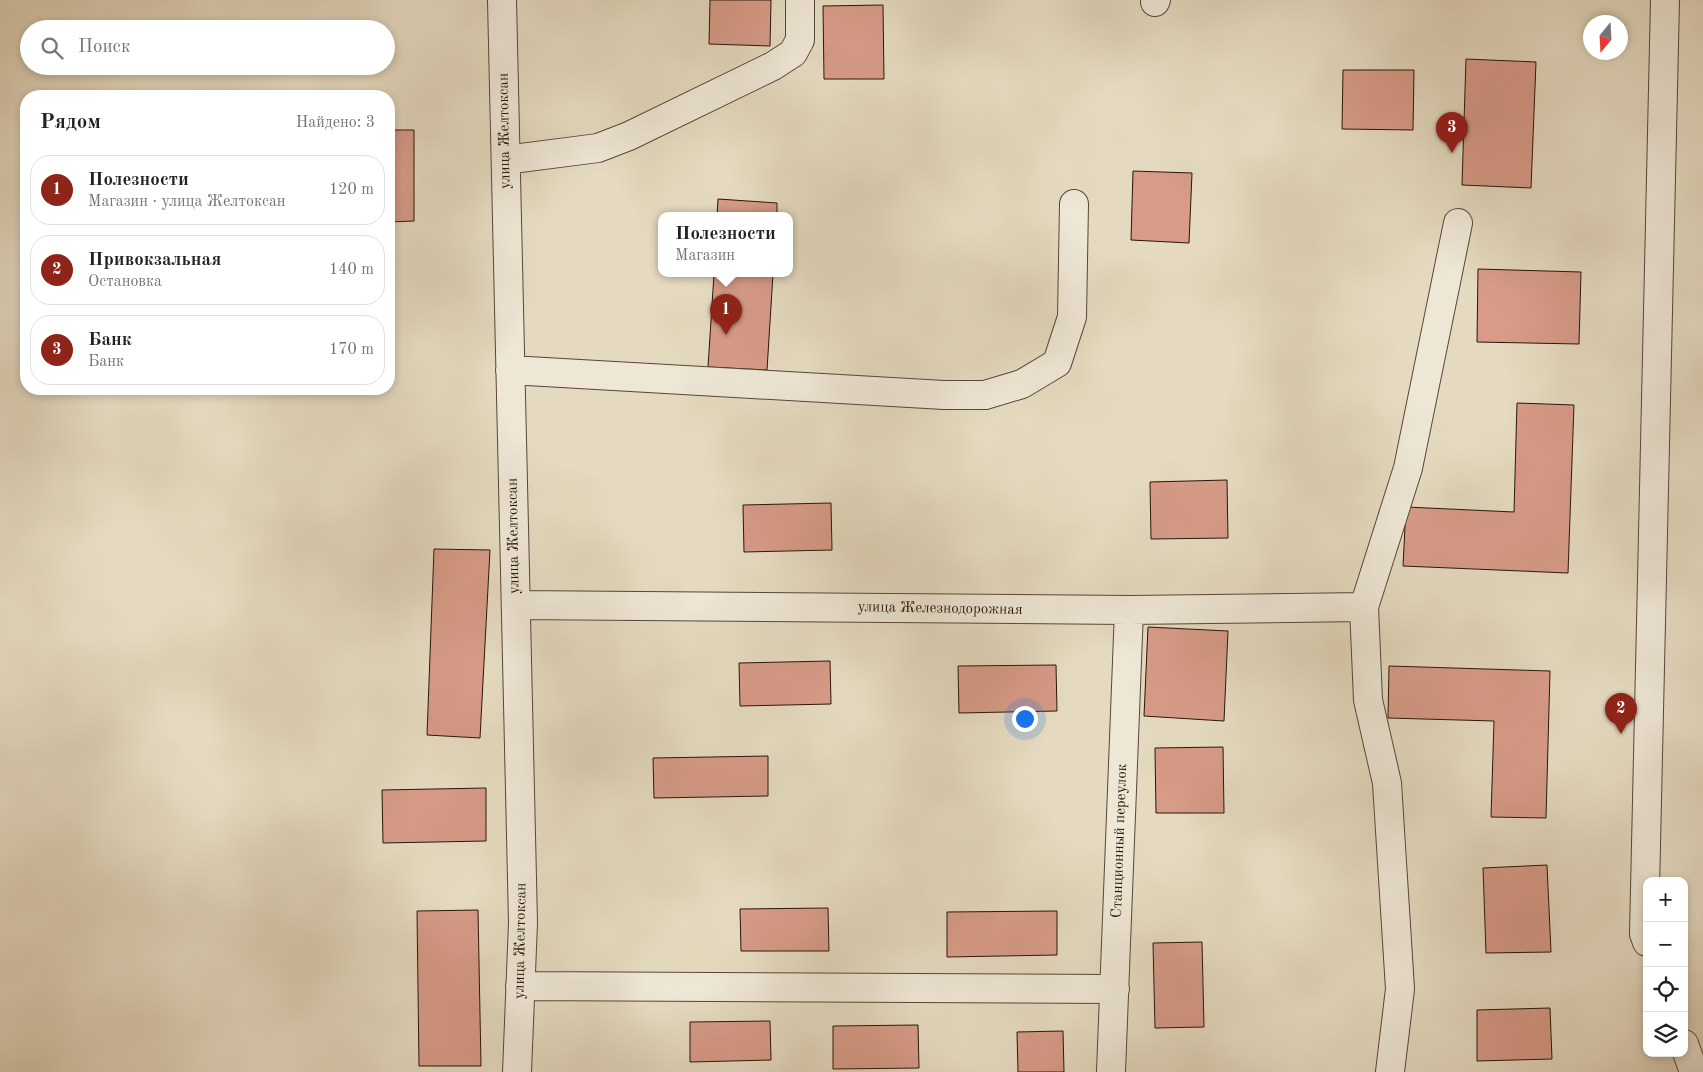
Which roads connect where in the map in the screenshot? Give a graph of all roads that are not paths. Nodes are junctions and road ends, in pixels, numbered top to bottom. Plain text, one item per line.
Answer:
1 (502, 0) edge
2 (800, 0) edge
3 (1665, 0) edge
4 (506, 160) junction
5 (1074, 204) dead end
6 (1458, 224) dead end
7 (510, 370) junction
8 (516, 605) junction
9 (1364, 607) junction
10 (1129, 610) junction
11 (1644, 922) edge
12 (520, 986) junction
13 (1115, 989) junction
14 (1688, 1055) edge
15 (517, 1072) edge
16 (1111, 1072) edge
17 (1390, 1072) edge
18 (1694, 1072) edge

1 - 4 street, улица Желтоксан
2 - 4 street
3 - 11 street
4 - 7 street, улица Желтоксан
5 - 7 street
6 - 9 street
7 - 8 street, улица Желтоксан
8 - 10 street, улица Железнодорожная
8 - 12 street, улица Желтоксан
9 - 10 street, улица Железнодорожная
9 - 17 street
10 - 13 street, Станционный переулок
12 - 13 street
12 - 15 street, улица Желтоксан
13 - 16 street, Станционный переулок
14 - 18 street

